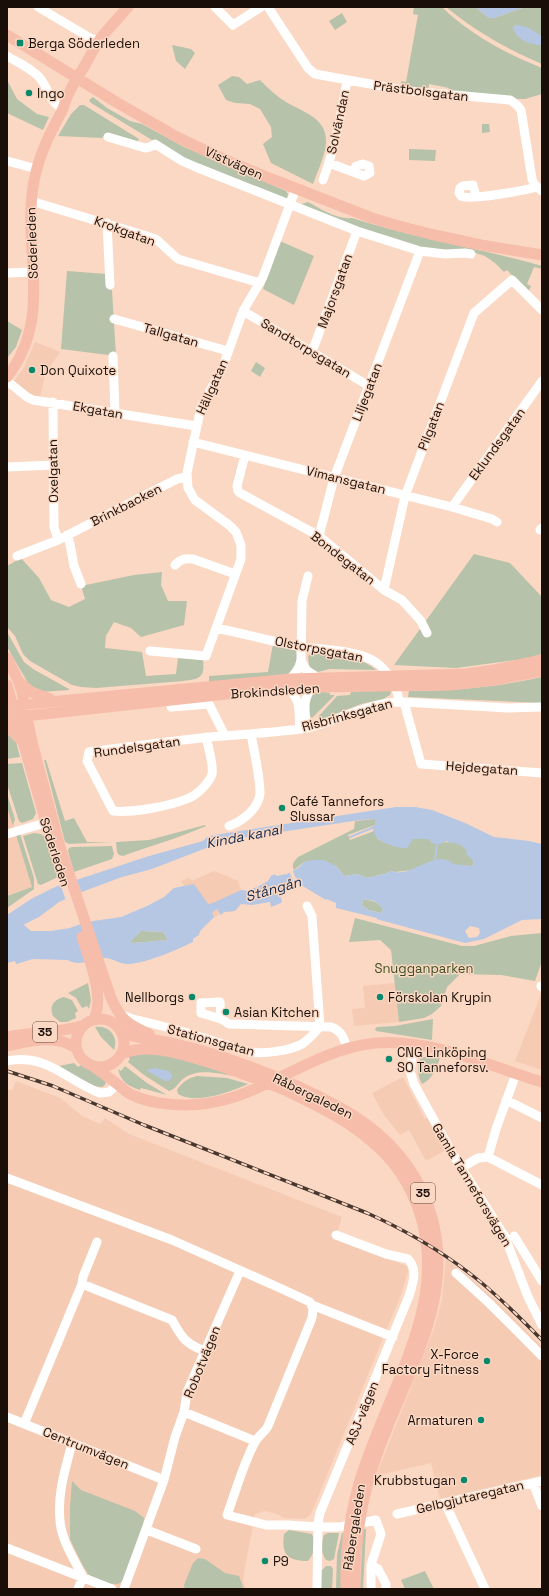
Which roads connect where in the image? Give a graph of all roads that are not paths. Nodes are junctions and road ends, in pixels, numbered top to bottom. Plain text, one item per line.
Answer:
1 (38, 7) edge
2 (128, 7) edge
3 (215, 7) edge
4 (261, 7) edge
5 (268, 7) edge
6 (112, 27) junction
7 (7, 35) edge
8 (100, 40) junction
9 (7, 56) edge
10 (80, 80) junction
11 (347, 81) junction
12 (63, 109) junction
13 (108, 138) dead end
14 (7, 161) edge
15 (330, 163) junction
16 (37, 169) junction
17 (354, 171) dead end
18 (322, 180) dead end
19 (296, 188) junction
20 (540, 189) edge
21 (476, 197) dead end
22 (31, 200) junction
23 (290, 204) junction
24 (107, 223) junction
25 (357, 231) junction
26 (481, 245) junction
27 (420, 250) junction
28 (471, 254) dead end
29 (542, 255) edge
30 (542, 262) edge
31 (33, 272) junction
32 (7, 273) edge
33 (260, 283) junction
34 (110, 285) dead end
35 (542, 310) edge
36 (243, 311) junction
37 (114, 319) dead end
38 (228, 351) junction
39 (312, 352) junction
40 (113, 356) dead end
41 (7, 377) edge
42 (7, 381) edge
43 (542, 381) edge
44 (369, 386) junction
45 (53, 402) junction
46 (115, 413) junction
47 (196, 426) junction
48 (192, 442) junction
49 (245, 455) junction
50 (53, 465) junction
51 (7, 467) edge
52 (186, 477) junction
53 (334, 478) junction
54 (406, 496) junction
55 (452, 507) junction
56 (497, 522) dead end
57 (67, 535) junction
58 (319, 536) junction
59 (58, 540) junction
60 (17, 556) dead end
61 (175, 565) dead end
62 (235, 574) junction
63 (308, 576) dead end
64 (81, 584) dead end
65 (384, 590) junction
66 (216, 628) junction
67 (427, 633) dead end
68 (301, 646) junction
69 (150, 651) dead end
70 (7, 658) edge
71 (301, 660) junction
72 (542, 660) edge
73 (542, 670) edge
74 (18, 680) junction
75 (408, 681) junction
76 (316, 682) junction
77 (290, 684) junction
78 (7, 685) edge
79 (56, 700) junction
80 (401, 701) junction
81 (15, 705) edge
82 (171, 707) dead end
83 (542, 707) edge
84 (52, 713) junction
85 (16, 716) edge
86 (7, 726) edge
87 (303, 728) junction
88 (251, 734) junction
89 (226, 736) junction
90 (206, 738) junction
91 (27, 742) junction
92 (421, 764) joint
93 (542, 773) edge
94 (49, 822) junction
95 (230, 826) dead end
96 (7, 834) edge
97 (307, 906) dead end
98 (97, 972) junction
99 (119, 1013) junction
100 (94, 1019) junction
101 (221, 1019) dead end
102 (82, 1026) junction
103 (320, 1026) junction
104 (119, 1029) junction
105 (7, 1037) edge
106 (170, 1042) junction
107 (414, 1045) junction
108 (7, 1046) edge
109 (76, 1048) junction
110 (347, 1049) junction
111 (119, 1057) junction
112 (7, 1061) edge
113 (91, 1065) junction
114 (516, 1074) junction
115 (542, 1082) edge
116 (118, 1084) junction
117 (283, 1085) junction
118 (506, 1100) junction
119 (542, 1118) edge
120 (488, 1157) junction
121 (461, 1168) junction
122 (7, 1178) edge
123 (542, 1185) edge
124 (336, 1235) dead end
125 (514, 1236) dead end
126 (97, 1242) dead end
127 (532, 1266) junction
128 (518, 1270) junction
129 (240, 1271) junction
130 (456, 1273) dead end
131 (542, 1281) edge
132 (82, 1284) junction
133 (312, 1305) junction
134 (542, 1324) edge
135 (393, 1337) junction
136 (204, 1351) junction
137 (542, 1356) edge
138 (184, 1412) junction
139 (7, 1417) edge
140 (24, 1424) junction
141 (255, 1441) junction
142 (72, 1443) junction
143 (164, 1480) junction
144 (542, 1481) edge
145 (532, 1483) junction
146 (445, 1503) junction
147 (542, 1506) edge
148 (397, 1514) dead end
149 (319, 1527) junction
150 (147, 1530) junction
151 (7, 1548) edge
152 (196, 1549) dead end
153 (370, 1565) junction
154 (84, 1577) junction
155 (78, 1589) edge
156 (112, 1589) edge
157 (124, 1589) edge
158 (317, 1589) edge
159 (346, 1589) edge
160 (355, 1589) edge
161 (371, 1589) edge
162 (386, 1589) edge
163 (485, 1589) edge

1 - 8 street
2 - 6 main road, Söderleden
3 - 4 street
5 - 11 street, Prästbolsgatan
6 - 8 main road, Söderleden
6 - 10 main road, Söderleden
7 - 10 main road, Vistvägen
8 - 10 main road, Söderleden
9 - 12 street
10 - 12 main road, Söderleden
10 - 19 main road, Vistvägen
11 - 15 street, Solvändan
11 - 20 street, Prästbolsgatan
12 - 16 main road, Söderleden
13 - 23 street, Vistvägen
14 - 16 street
15 - 17 street, Solvändan
15 - 18 street, Solvändan
16 - 22 main road, Söderleden
19 - 23 street, Hällgatan
19 - 26 main road, Vistvägen
20 - 21 street
22 - 24 street, Krokgatan
22 - 31 main road, Söderleden
23 - 25 street, Vistvägen
23 - 33 street, Hällgatan
24 - 33 street, Krokgatan
24 - 34 street
25 - 27 street, Vistvägen
25 - 39 street, Majorsgatan
26 - 29 main road, Vistvägen
26 - 30 main road, Vistvägen
27 - 28 street, Vistvägen
27 - 44 street, Liljegatan
31 - 32 street
31 - 41 main road, Söderleden
33 - 36 street, Hällgatan
35 - 54 street, Pilgatan
36 - 38 street, Hällgatan
36 - 39 street, Sandtorpsgatan
37 - 38 street, Tallgatan
38 - 47 street, Hällgatan
39 - 44 street, Sandtorpsgatan
40 - 46 street
42 - 45 street, Ekgatan
43 - 55 street, Eklundsgatan
44 - 53 street, Liljegatan
45 - 46 street, Ekgatan
45 - 50 street, Oxelgatan
46 - 47 street, Ekgatan
47 - 48 street, Hällgatan
48 - 49 street, Vimansgatan
48 - 52 street, Hällgatan
49 - 53 street, Vimansgatan
49 - 58 street, Bondegatan
50 - 51 street
50 - 59 street, Oxelgatan
52 - 57 street, Brinkbacken
52 - 62 street, Hällgatan
53 - 54 street, Vimansgatan
53 - 58 street, Liljegatan
54 - 55 street, Vimansgatan
54 - 65 street, Pilgatan
55 - 56 street, Vimansgatan
57 - 59 street, Brinkbacken
57 - 64 street
58 - 65 street, Bondegatan
59 - 60 street, Brinkbacken
61 - 62 street
62 - 66 street, Hällgatan
63 - 68 street
65 - 67 street, Bondegatan
66 - 68 street, Olstorpsgatan
66 - 69 street, Hällgatan
68 - 71 street
68 - 80 street, Olstorpsgatan
70 - 74 main road, Söderleden
71 - 76 street
71 - 77 street
72 - 75 main road, Brokindsleden
73 - 75 main road, Brokindsleden
74 - 79 main road
74 - 81 main road, Söderleden
75 - 76 main road, Brokindsleden
76 - 77 main road, Brokindsleden
76 - 87 street
77 - 79 main road, Brokindsleden
77 - 84 main road, Brokindsleden
77 - 87 street
78 - 81 main road, Söderleden
79 - 81 main road, Brokindsleden
80 - 83 street, Risbrinksgatan
80 - 87 street, Risbrinksgatan
80 - 92 street, Olstorpsgatan
81 - 85 main road, Söderleden
82 - 89 street
84 - 85 main road, Brokindsleden
84 - 91 main road
85 - 91 main road, Söderleden
86 - 91 main road
87 - 88 street, Risbrinksgatan
88 - 89 street, Risbrinksgatan
88 - 95 street
89 - 90 street, Rundelsgatan
90 - 90 street, Rundelsgatan
91 - 94 main road, Söderleden
92 - 93 street, Hejdegatan
94 - 96 street
94 - 98 main road, Söderleden
97 - 103 street
98 - 99 main road, Söderleden
98 - 100 main road, Söderleden
98 - 104 main road, Söderleden
99 - 103 street, Stationsgatan
99 - 106 main road, Söderleden
100 - 102 main road, 35
100 - 104 main road, 35
101 - 103 street, Stationsgatan
102 - 105 main road, 35
102 - 109 main road, 35
103 - 110 street, Stationsgatan
104 - 106 main road, Råbergaleden / 35
104 - 111 main road
106 - 117 main road, Råbergaleden / 35
107 - 110 main road
107 - 114 main road
107 - 121 street, Gamla Tanneforsvägen
108 - 109 main road, 35
109 - 113 main road, 35
110 - 116 main road
111 - 113 main road, 35
111 - 116 main road
111 - 117 main road, Råbergaleden / 35
112 - 116 street
113 - 116 main road
114 - 115 main road
114 - 118 street
117 - 159 main road, Råbergaleden / 35
117 - 160 main road, Råbergaleden / 35
118 - 119 street
118 - 120 street
120 - 121 street
120 - 123 street
121 - 128 street, Gamla Tanneforsvägen
122 - 129 street
124 - 135 street, ASJ-vägen
125 - 127 street
126 - 132 street
127 - 128 street
127 - 131 street
128 - 134 street, Gamla Tanneforsvägen
129 - 133 street
129 - 136 street, Robotvägen
130 - 137 street
132 - 136 street
132 - 140 street
133 - 135 street
133 - 141 street
135 - 149 street, ASJ-vägen
136 - 138 street, Robotvägen
138 - 141 street
138 - 143 street, Robotvägen
139 - 140 street, Centrumvägen
140 - 142 street, Centrumvägen
141 - 149 street
142 - 143 street, Centrumvägen
142 - 154 street
143 - 150 street, Robotvägen
144 - 145 street, Gelbgjutaregatan
145 - 146 street, Gelbgjutaregatan
145 - 147 street
146 - 148 street, Gelbgjutaregatan
146 - 163 street
149 - 153 street
149 - 158 street, ASJ-vägen
150 - 152 street
150 - 157 street, Robotvägen
151 - 154 street
153 - 161 street
153 - 162 street
154 - 155 street
154 - 156 street

